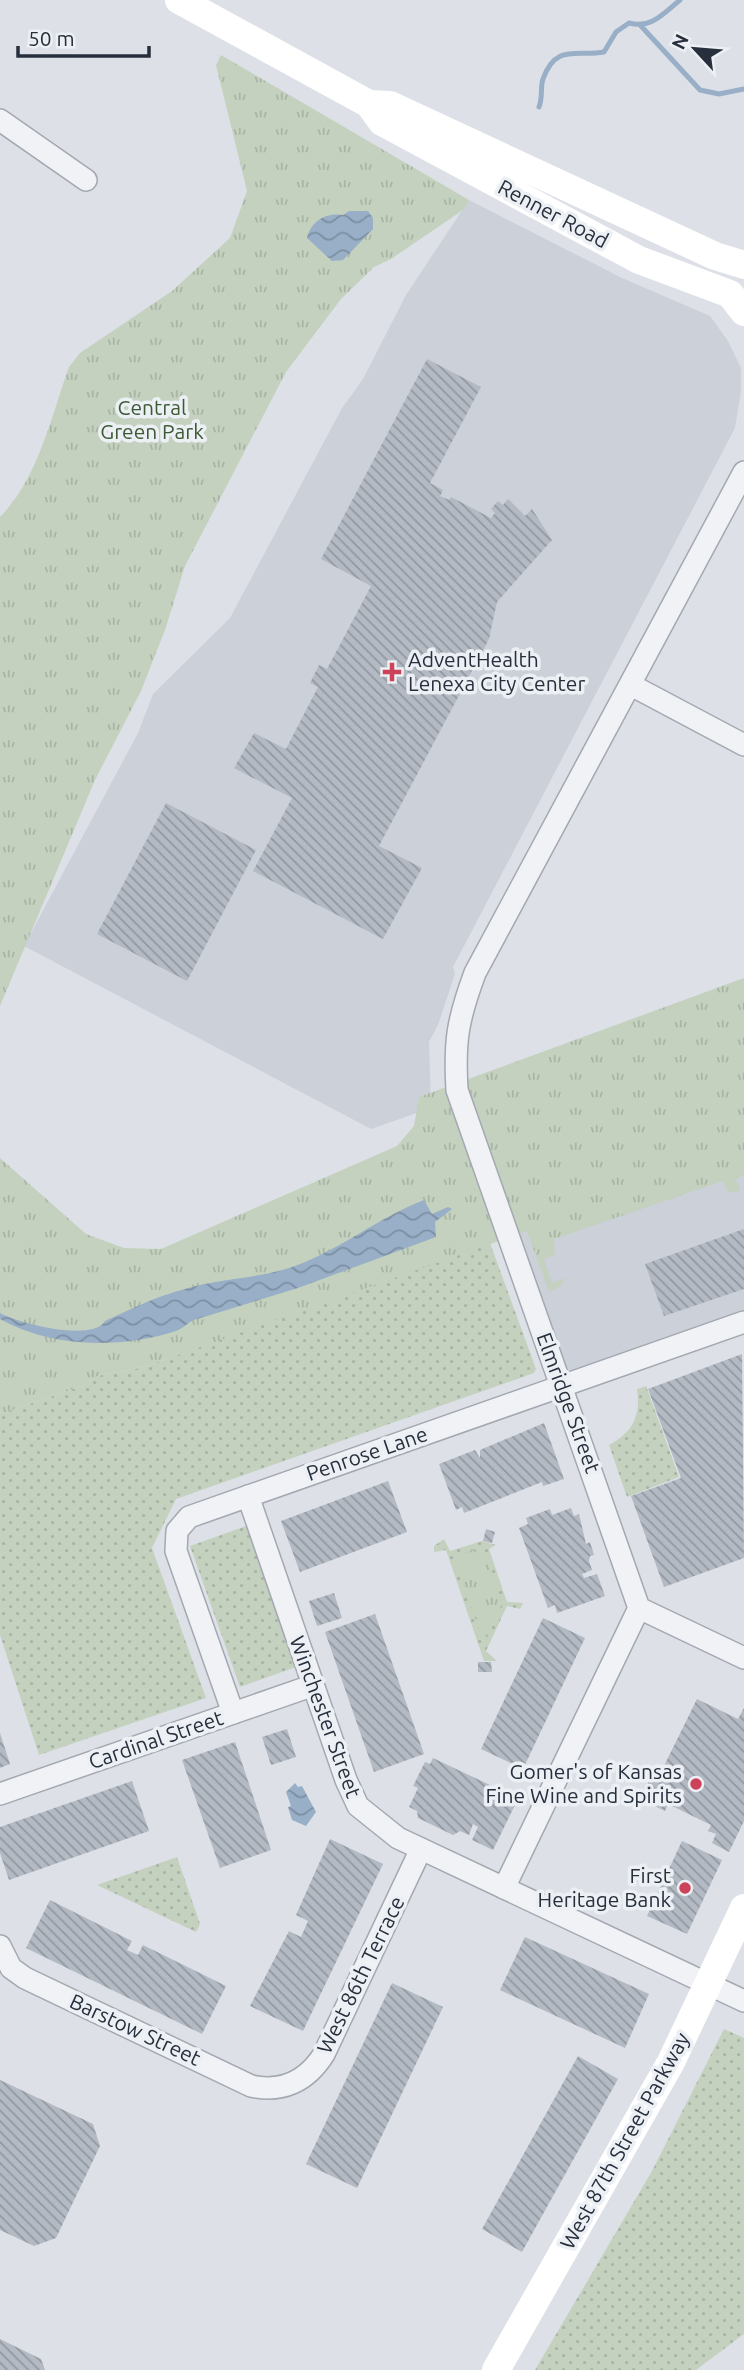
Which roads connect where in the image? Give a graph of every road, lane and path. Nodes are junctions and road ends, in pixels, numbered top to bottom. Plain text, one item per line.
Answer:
1 (178, 0) edge
2 (369, 104) junction
3 (0, 120) edge
4 (86, 180) dead end
5 (744, 265) edge
6 (744, 312) edge
7 (744, 472) edge
8 (631, 685) junction
9 (744, 745) edge
10 (744, 1322) edge
11 (562, 1388) junction
12 (248, 1496) junction
13 (639, 1608) junction
14 (744, 1658) edge
15 (311, 1686) junction
16 (233, 1713) junction
17 (0, 1794) edge
18 (421, 1849) junction
19 (504, 1888) junction
20 (744, 1908) edge
21 (0, 1946) edge
22 (708, 1983) junction
23 (744, 2001) edge
24 (285, 2087) joint
25 (496, 2370) edge

1 - 2 main road, Renner Road
2 - 5 main road, Renner Road
2 - 6 main road, Renner Road
3 - 4 street
7 - 8 street, Elmridge Street
8 - 9 street
8 - 11 street, Elmridge Street
10 - 11 street, Penrose Lane
11 - 12 street, Penrose Lane
11 - 13 street, Elmridge Street
12 - 15 street, Winchester Street
12 - 16 street, Penrose Lane
13 - 14 street
13 - 19 street
15 - 16 street, Cardinal Street
15 - 18 street, Winchester Street
16 - 17 street, Cardinal Street
18 - 19 street, Winchester Street
18 - 24 street, West 86th Terrace
19 - 22 street, Winchester Street
20 - 22 main road, West 87th Street Parkway
21 - 24 street, Barstow Street
22 - 23 street, Winchester Street
22 - 25 main road, West 87th Street Parkway

